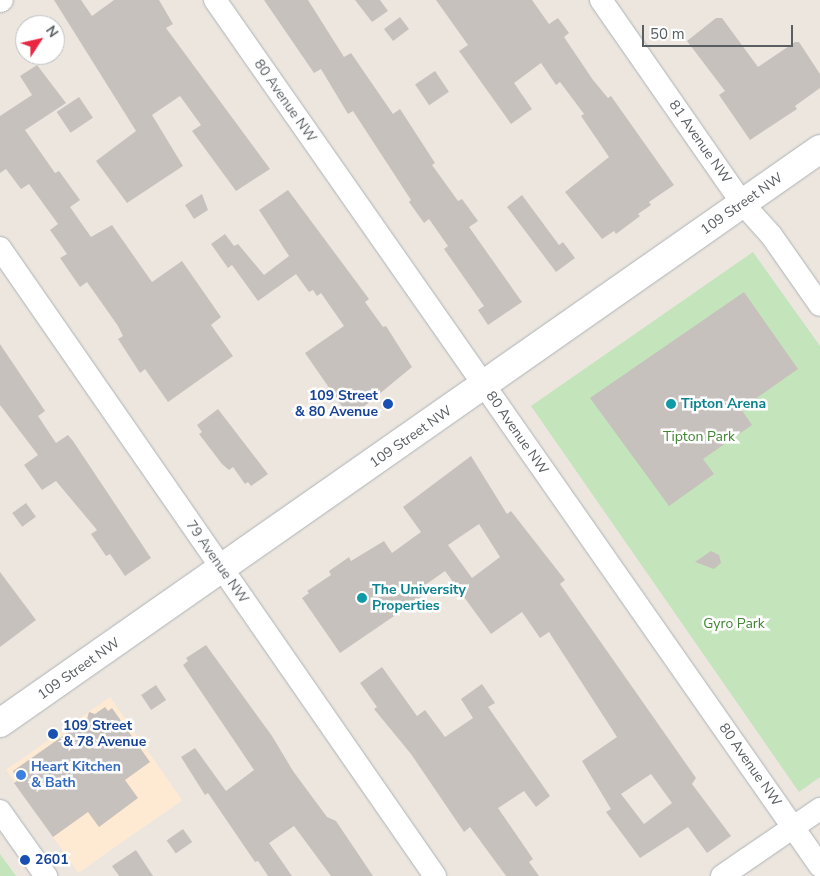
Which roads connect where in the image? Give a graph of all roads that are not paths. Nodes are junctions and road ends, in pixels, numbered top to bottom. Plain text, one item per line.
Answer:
1 (215, 0) edge
2 (601, 0) edge
3 (820, 149) edge
4 (743, 204) junction
5 (0, 248) edge
6 (820, 305) edge
7 (484, 386) junction
8 (223, 570) junction
9 (0, 723) edge
10 (820, 809) edge
11 (0, 811) edge
12 (794, 828) junction
13 (820, 866) edge
14 (46, 876) edge
15 (435, 876) edge
16 (722, 876) edge

1 - 7 street, 80 Avenue NW
2 - 4 street, 81 Avenue NW
3 - 4 main road, 109 Street NW
4 - 6 street, 81 Avenue NW
4 - 7 main road, 109 Street NW
5 - 8 street, 79 Avenue NW
7 - 8 main road, 109 Street NW
7 - 12 street, 80 Avenue NW
8 - 9 main road, 109 Street NW
8 - 15 street, 79 Avenue NW
10 - 12 street
11 - 14 street
12 - 13 street, 80 Avenue NW
12 - 16 street

